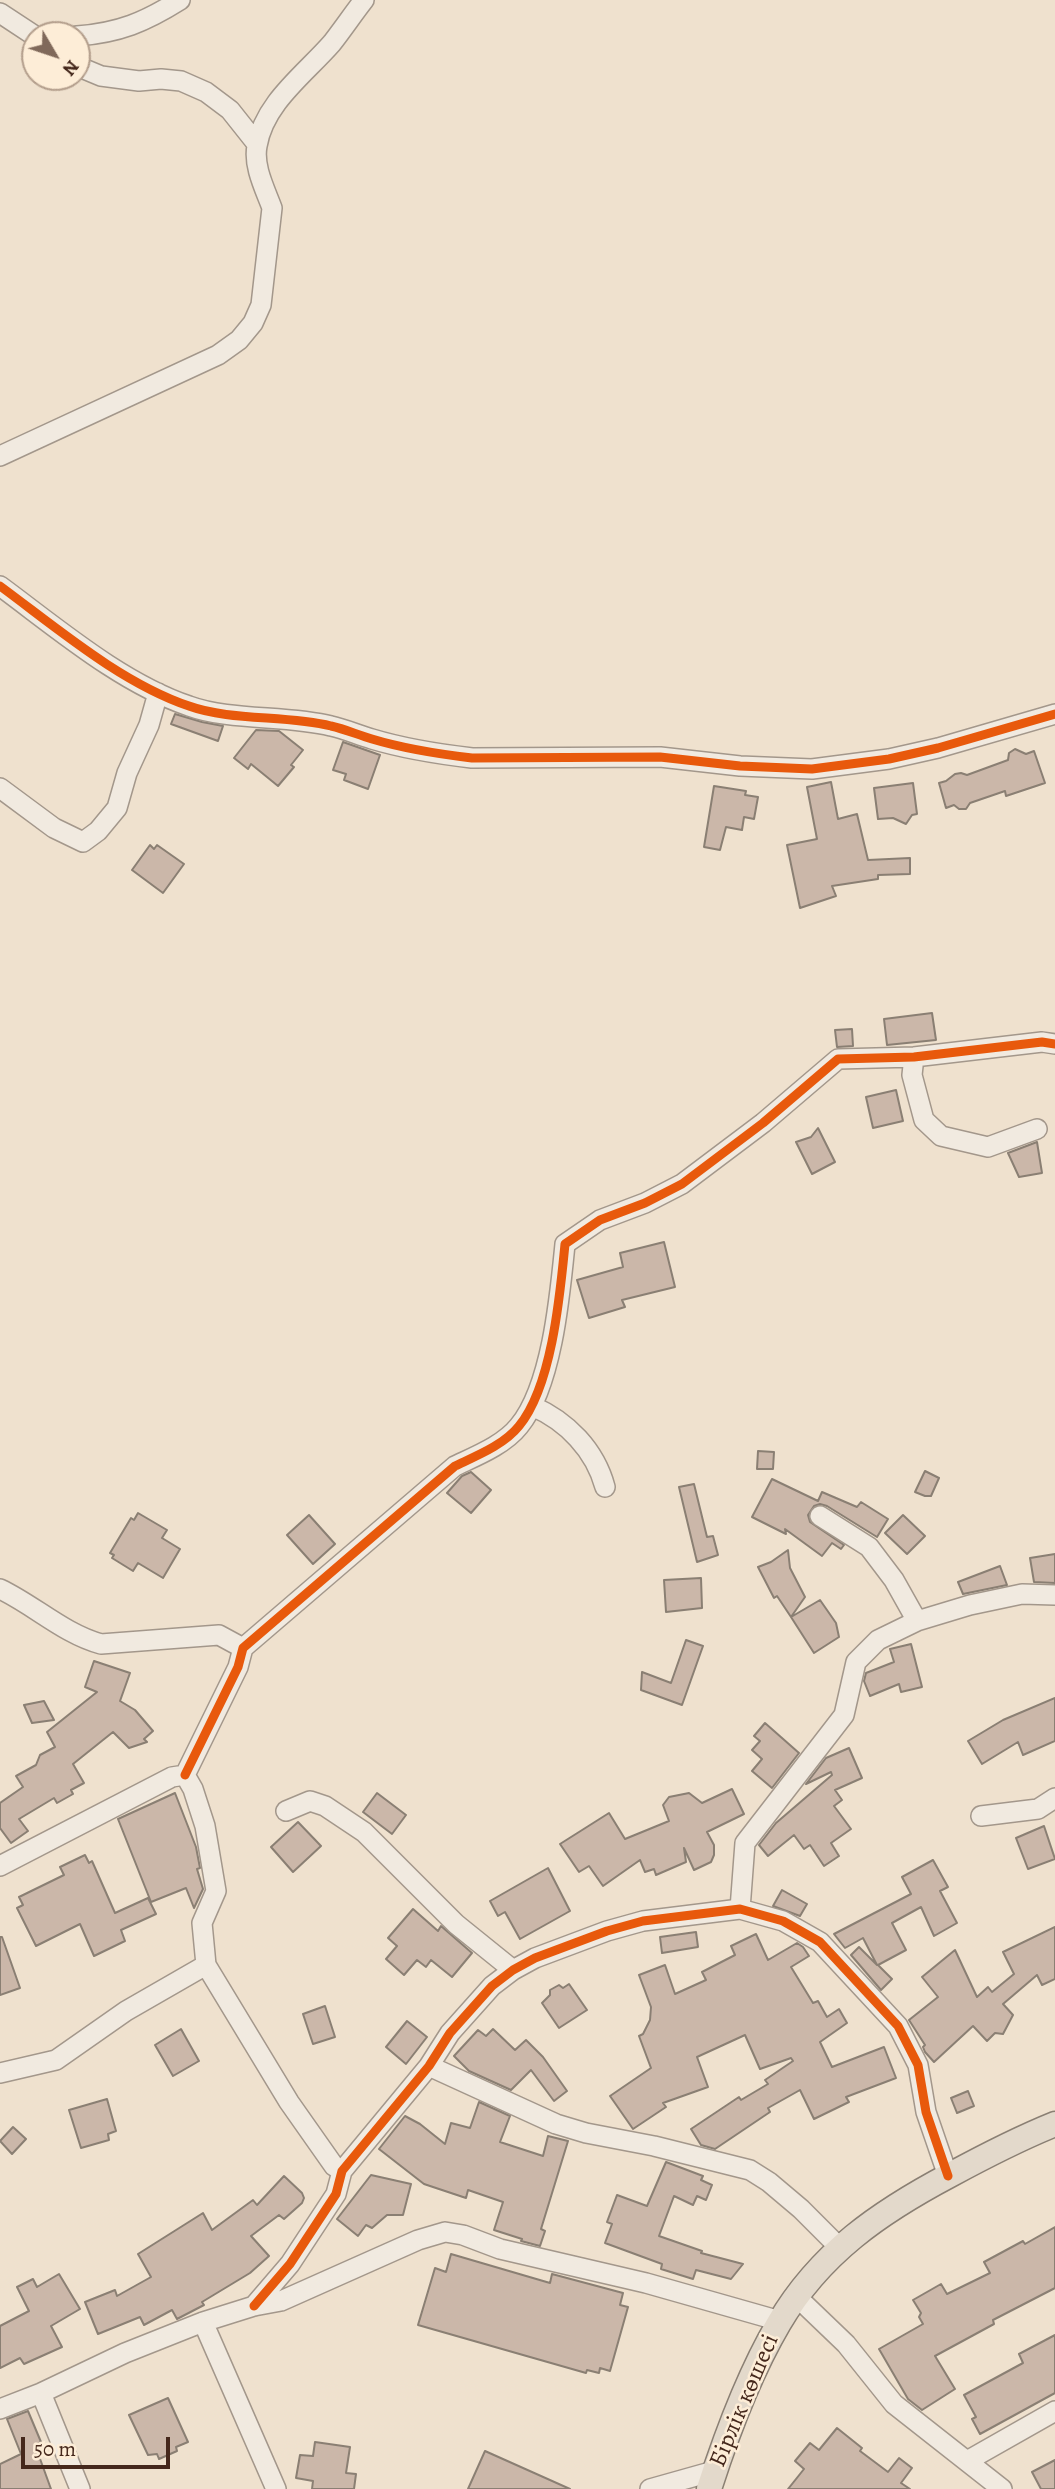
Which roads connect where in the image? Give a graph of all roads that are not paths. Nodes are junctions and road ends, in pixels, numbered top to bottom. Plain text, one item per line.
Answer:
1 (180, 0) edge
2 (364, 0) edge
3 (0, 13) edge
4 (21, 25) edge
5 (91, 35) edge
6 (91, 72) edge
7 (257, 144) junction
8 (0, 456) edge
9 (0, 586) edge
10 (158, 693) junction
11 (1055, 714) edge
12 (0, 788) edge
13 (1055, 1044) edge
14 (914, 1057) junction
15 (1037, 1129) dead end
16 (532, 1406) junction
17 (604, 1487) dead end
18 (820, 1517) dead end
19 (0, 1589) edge
20 (1055, 1595) edge
21 (917, 1621) junction
22 (243, 1648) junction
23 (185, 1775) junction
24 (1055, 1798) edge
25 (286, 1811) dead end
26 (981, 1816) dead end
27 (0, 1866) edge
28 (740, 1909) junction
29 (206, 1965) junction
30 (513, 1970) junction
31 (429, 2066) junction
32 (0, 2073) edge
33 (1055, 2124) edge
34 (342, 2171) junction
35 (947, 2176) junction
36 (840, 2248) junction
37 (797, 2297) junction
38 (254, 2306) junction
39 (780, 2321) junction
40 (203, 2322) junction
41 (41, 2393) junction
42 (0, 2409) edge
43 (1055, 2411) edge
44 (967, 2461) junction
45 (712, 2480) edge
46 (654, 2488) edge
47 (79, 2489) edge
48 (276, 2489) edge
49 (1002, 2489) edge

1 - 5 street
2 - 7 street
3 - 4 street
6 - 7 street
7 - 8 street
9 - 10 street
10 - 11 street
10 - 12 street
13 - 14 street
14 - 15 street
14 - 16 street
16 - 17 street
16 - 22 street
18 - 21 street
19 - 22 street
20 - 21 street
21 - 28 street
22 - 23 street
23 - 27 street
23 - 29 street
24 - 26 street
25 - 30 street
28 - 30 street
28 - 35 street
29 - 32 street
29 - 34 street
30 - 31 street
31 - 34 street
31 - 36 street
33 - 35 main road, Бірлік көшесі
34 - 38 street
35 - 36 main road, Бірлік көшесі
36 - 37 main road, Бірлік көшесі
37 - 39 main road, Бірлік көшесі
37 - 44 street
38 - 39 street
38 - 40 street
39 - 45 main road, Бірлік көшесі
40 - 41 street
40 - 48 street
41 - 42 street
41 - 47 street
43 - 44 street
44 - 49 street
45 - 46 street

